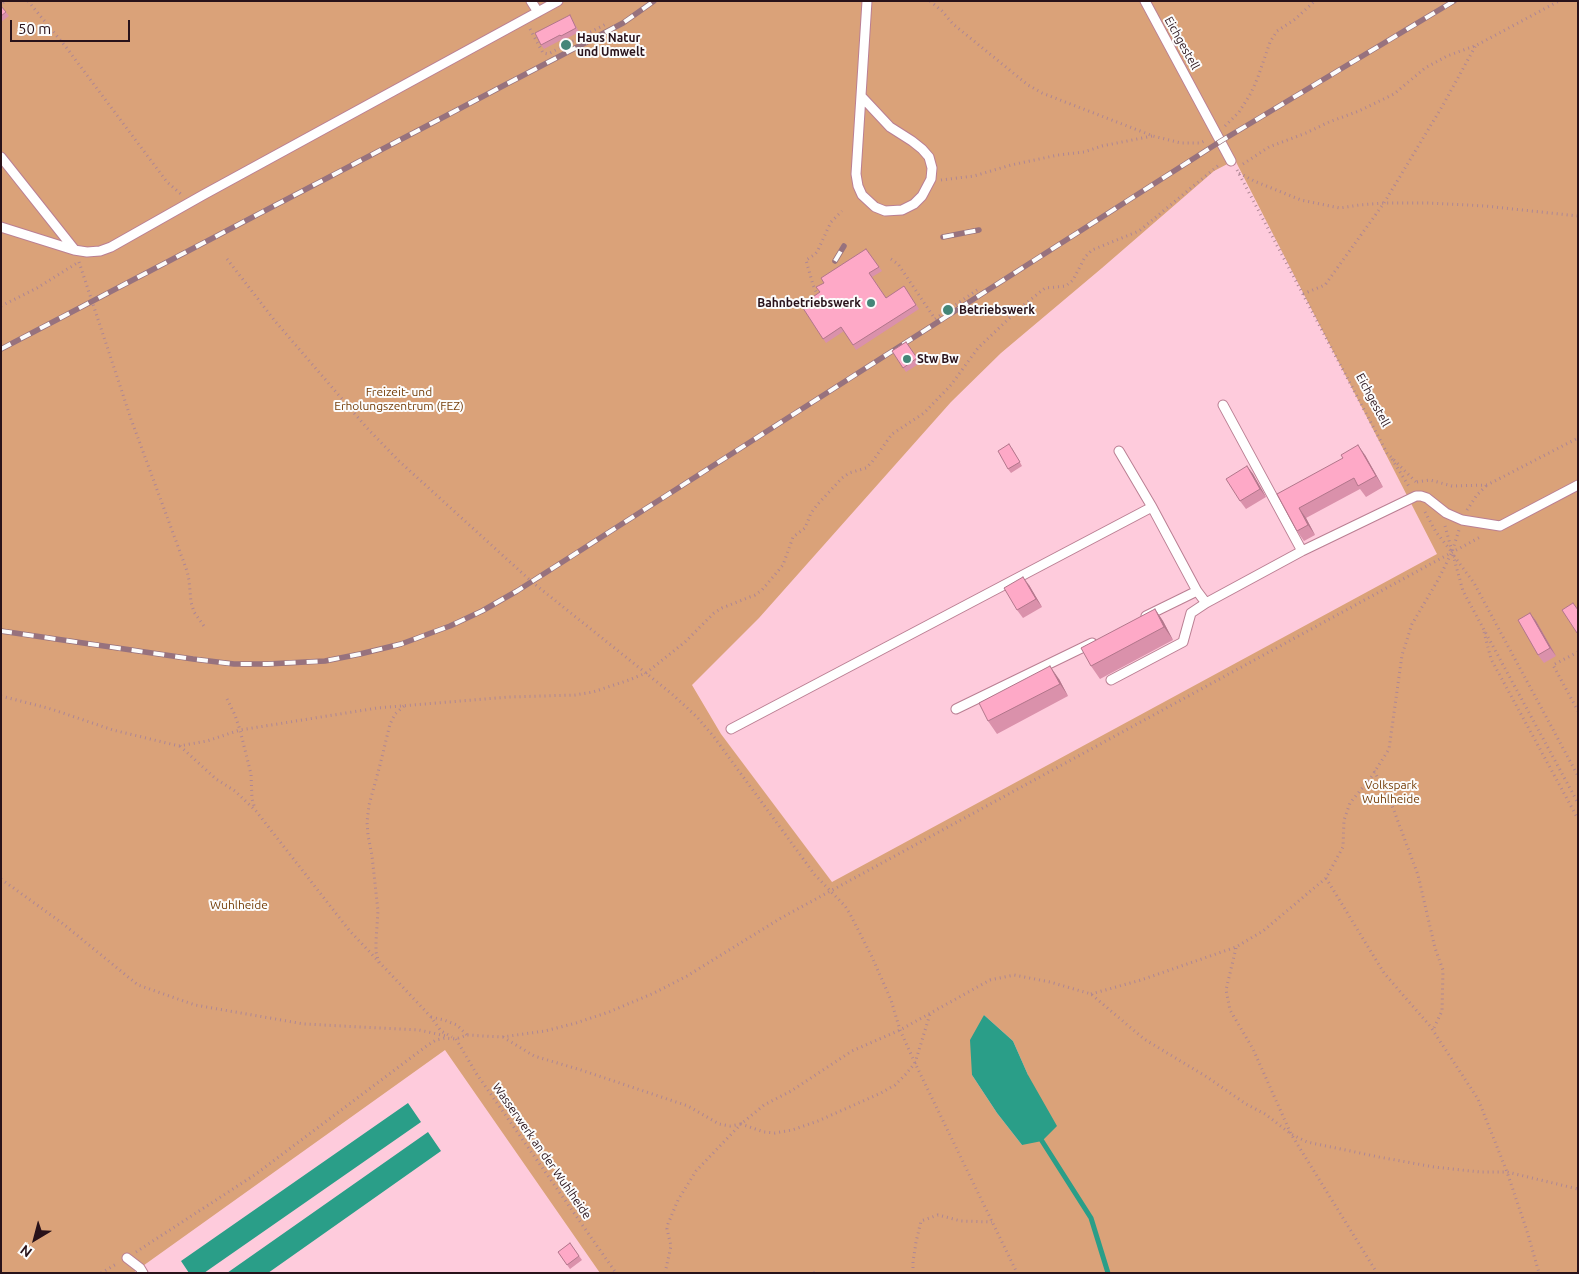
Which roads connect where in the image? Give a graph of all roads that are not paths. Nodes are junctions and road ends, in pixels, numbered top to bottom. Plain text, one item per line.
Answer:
1 (531, 1) edge
2 (558, 1) edge
3 (867, 1) edge
4 (1145, 1) edge
5 (538, 12) junction
6 (861, 96) junction
7 (1, 157) edge
8 (1230, 158) road end
9 (1, 227) edge
10 (74, 250) junction
11 (1222, 406) dead end
12 (1119, 451) dead end
13 (1578, 485) edge
14 (1152, 507) junction
15 (1302, 551) junction
16 (1198, 591) junction
17 (1206, 603) junction
18 (1135, 622) edge
19 (1099, 639) edge
20 (1111, 680) dead end
21 (956, 709) dead end
22 (731, 729) dead end
23 (127, 1258) road end
24 (143, 1273) edge

1 - 5 lane
2 - 5 lane
3 - 6 lane
4 - 8 lane, Eichgestell
5 - 10 lane
6 - 6 lane
7 - 10 lane
9 - 10 lane
11 - 15 lane
12 - 14 lane
13 - 15 lane
14 - 16 lane
14 - 22 lane
15 - 17 lane
16 - 17 lane
16 - 18 lane
17 - 20 lane
19 - 21 lane
23 - 24 lane

